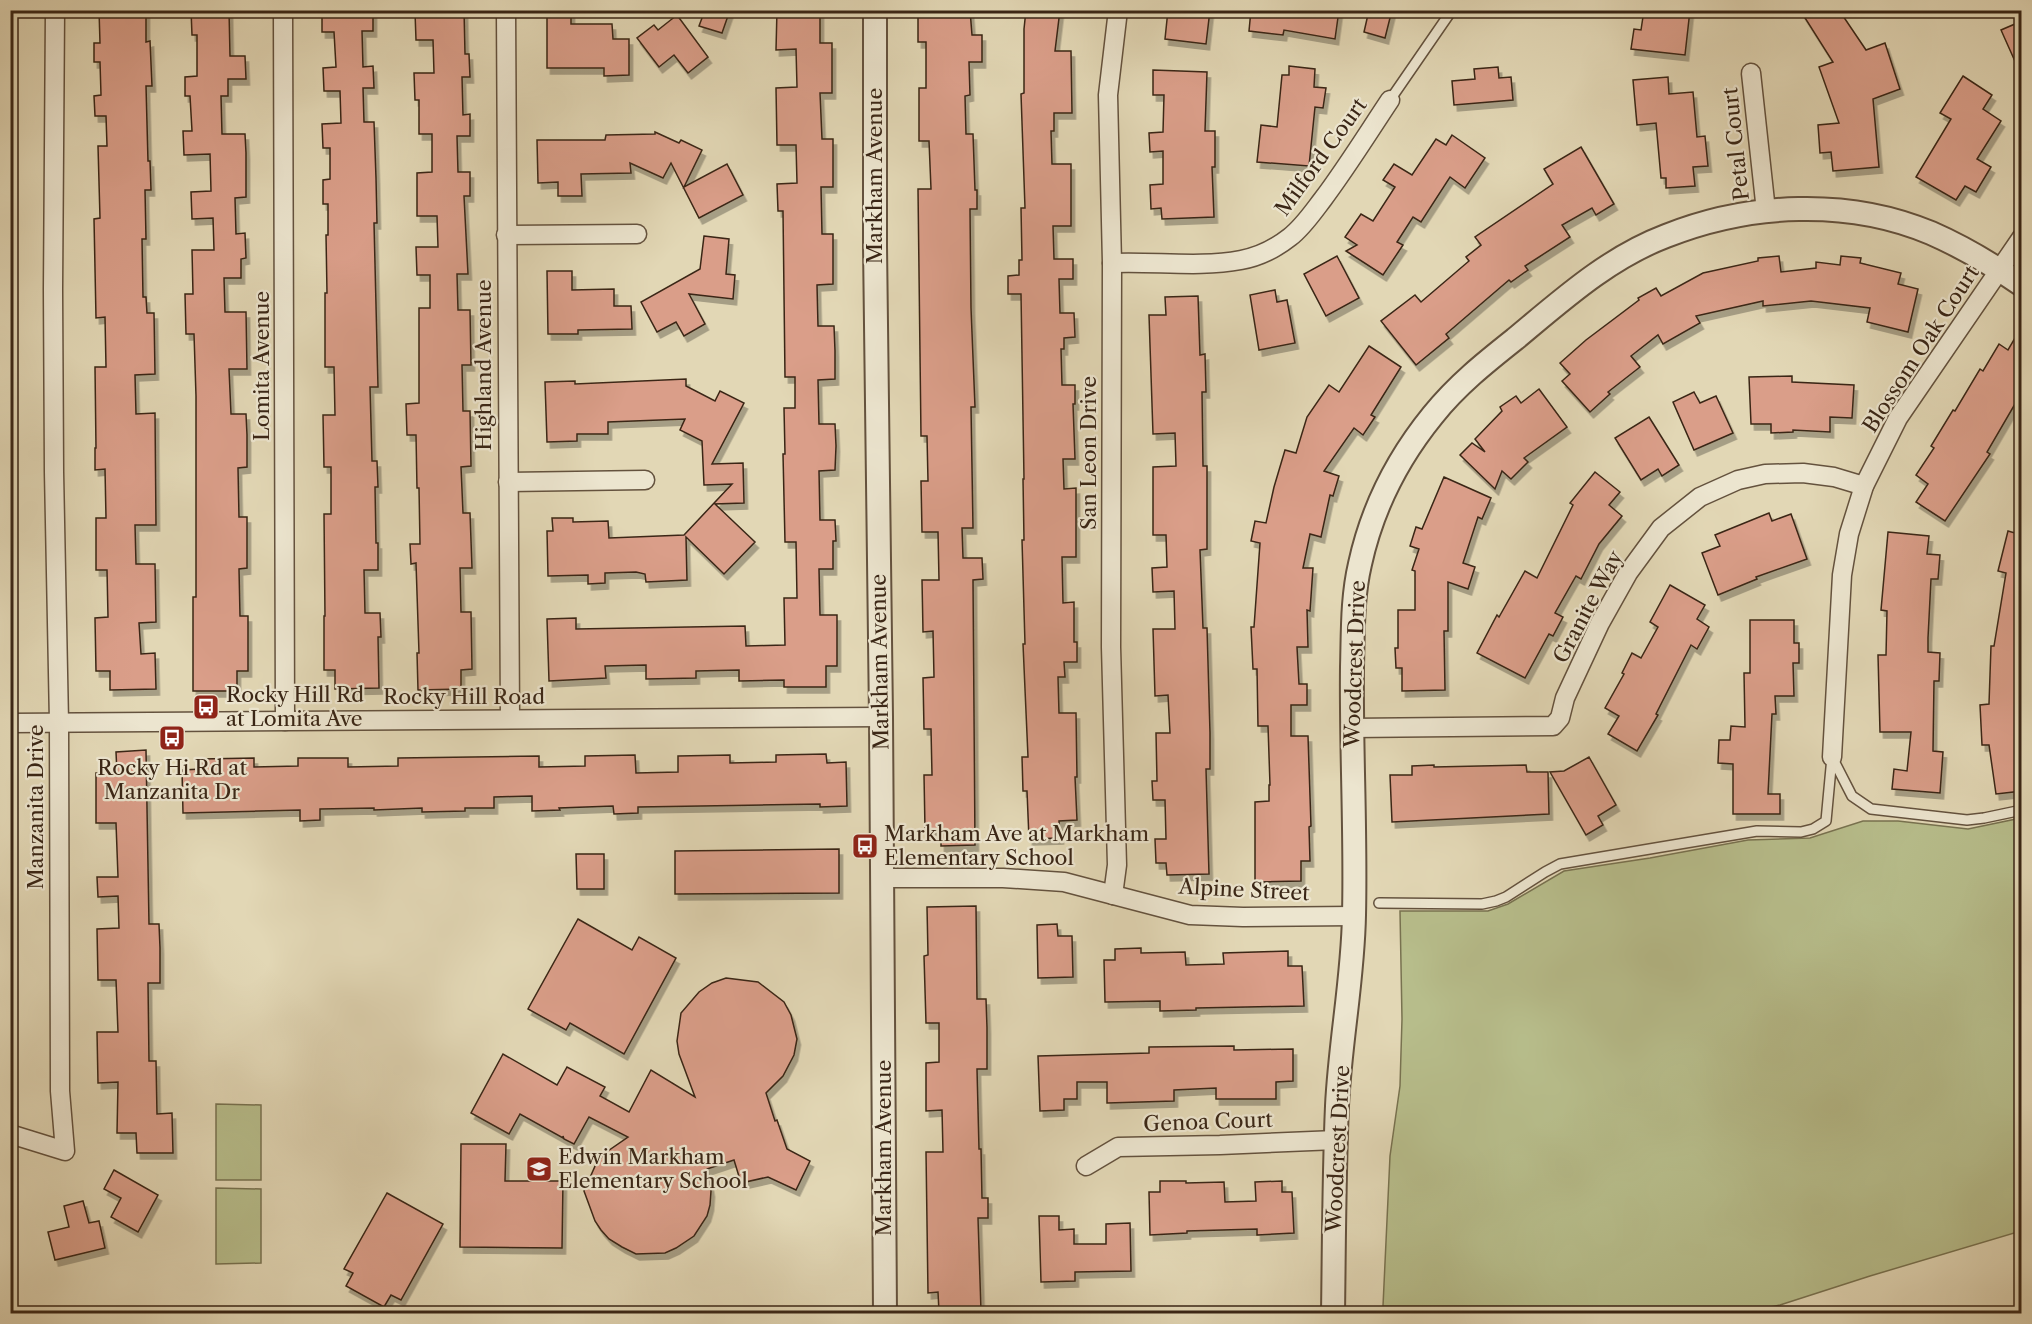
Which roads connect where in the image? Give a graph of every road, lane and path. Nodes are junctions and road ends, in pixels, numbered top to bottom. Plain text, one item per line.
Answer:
1 (55, 10) edge
2 (283, 10) edge
3 (506, 10) edge
4 (875, 10) edge
5 (1118, 10) edge
6 (1452, 10) edge
7 (1751, 73) dead end
8 (1390, 100) joint
9 (1766, 211) junction
10 (638, 234) dead end
11 (506, 235) junction
12 (2022, 237) edge
13 (1112, 263) junction
14 (1999, 270) junction
15 (2022, 285) edge
16 (645, 480) dead end
17 (508, 482) junction
18 (1864, 486) junction
19 (881, 717) junction
20 (510, 719) junction
21 (285, 721) junction
22 (59, 722) junction
23 (10, 723) edge
24 (1351, 728) junction
25 (1832, 757) junction
26 (2022, 810) edge
27 (883, 878) junction
28 (1113, 895) junction
29 (1378, 903) dead end
30 (1354, 916) junction
31 (10, 1134) edge
32 (1336, 1140) junction
33 (1086, 1166) dead end
34 (885, 1314) edge
35 (1333, 1314) edge

1 - 22 street, Manzanita Drive
2 - 21 street, Lomita Avenue
3 - 11 street, Highland Avenue
4 - 19 street, Markham Avenue
5 - 13 street, San Leon Drive
6 - 8 lane
7 - 9 street, Petal Court
8 - 13 street, Milford Court
9 - 14 street, Woodcrest Drive
9 - 24 street, Woodcrest Drive
10 - 11 street
11 - 17 street, Highland Avenue
12 - 14 street, Blossom Oak Court
13 - 28 street, San Leon Drive
14 - 15 street, Woodcrest Drive
14 - 18 street, Blossom Oak Court
16 - 17 street
17 - 20 street, Highland Avenue
18 - 24 street, Granite Way
18 - 25 street, Blossom Oak Court
19 - 20 street, Rocky Hill Road
19 - 27 street, Markham Avenue
20 - 21 street, Rocky Hill Road
21 - 22 street, Rocky Hill Road
22 - 23 street, Rocky Hill Road
22 - 31 street, Manzanita Drive
24 - 30 street, Woodcrest Drive
25 - 26 lane
25 - 29 lane
27 - 28 street, Alpine Street
27 - 34 street, Markham Avenue
28 - 30 street, Alpine Street
30 - 32 street, Woodcrest Drive
32 - 33 street, Genoa Court
32 - 35 street, Woodcrest Drive

